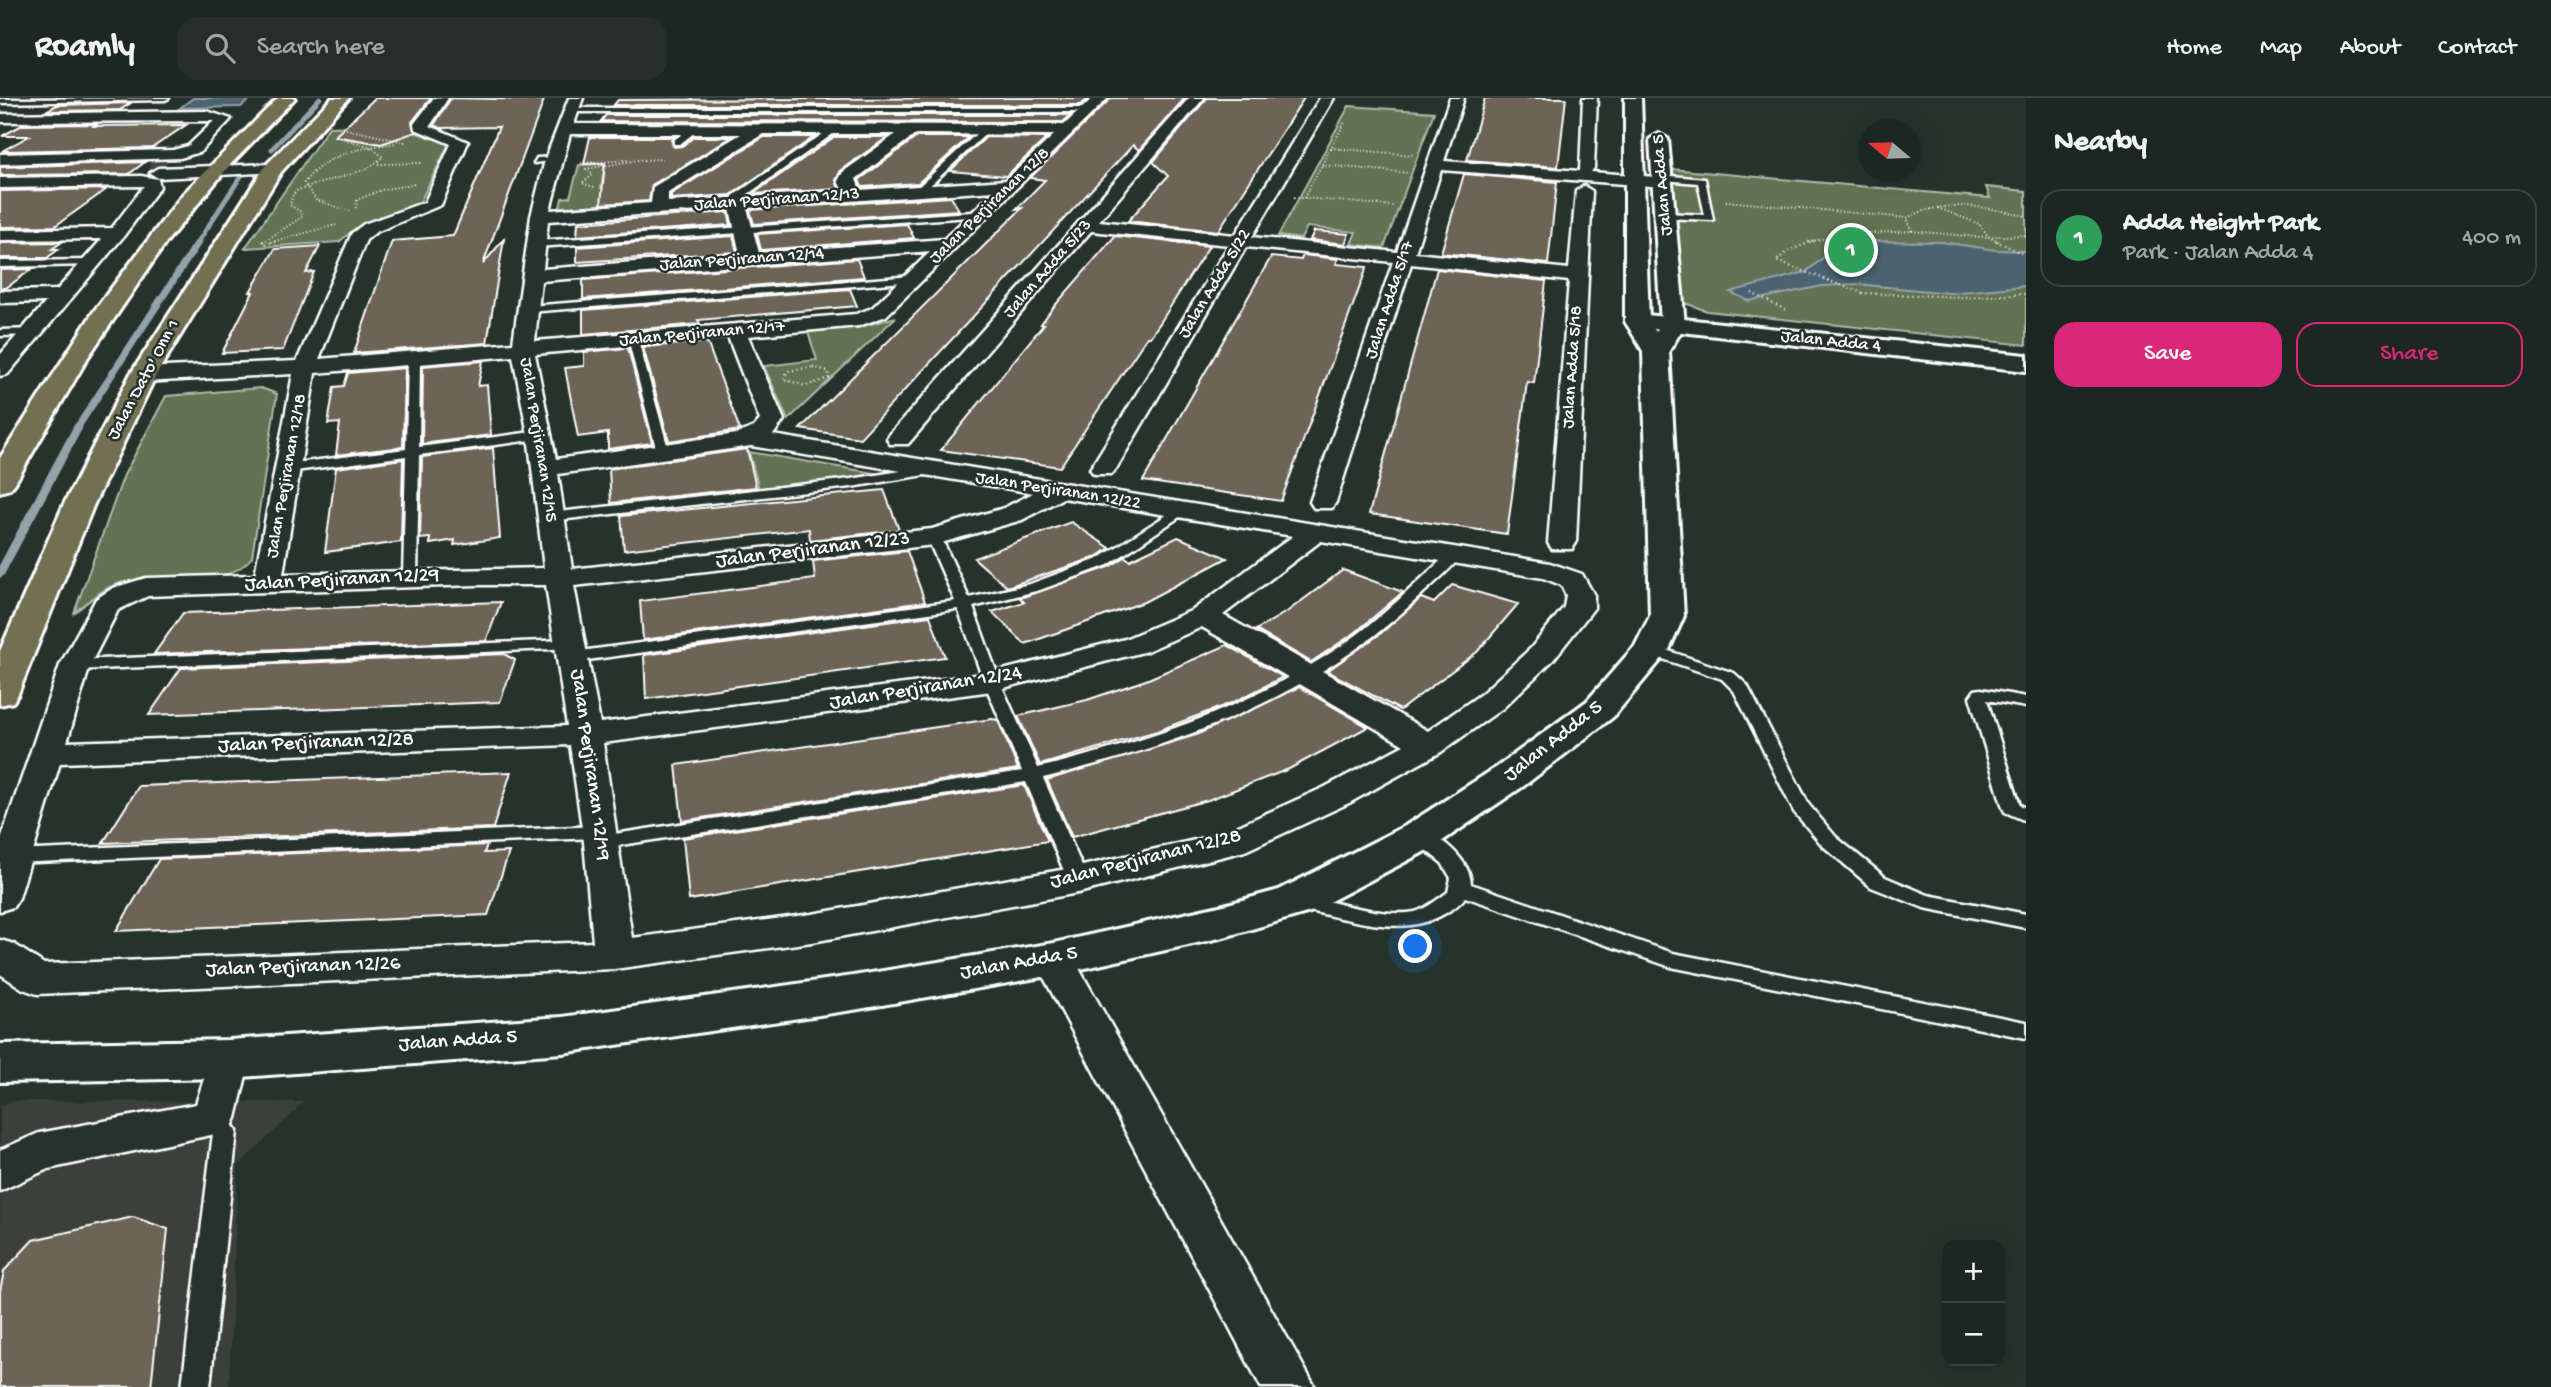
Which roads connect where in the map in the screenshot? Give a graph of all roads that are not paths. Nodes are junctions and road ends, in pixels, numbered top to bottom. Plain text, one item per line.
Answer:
1 (165, 98) edge
2 (287, 98) edge
3 (341, 98) edge
4 (441, 98) edge
5 (730, 98) edge
6 (897, 98) edge
7 (1101, 98) edge
8 (1197, 98) edge
9 (1327, 98) edge
10 (1457, 98) edge
11 (1590, 98) edge
12 (1633, 98) edge
13 (50, 99) edge
14 (0, 101) edge
15 (573, 104) edge
16 (723, 110) junction
17 (894, 110) junction
18 (1088, 110) junction
19 (137, 116) junction
20 (8, 118) edge
21 (1658, 123) dead end
22 (563, 129) junction
23 (703, 129) junction
24 (760, 129) junction
25 (836, 129) junction
26 (889, 129) junction
27 (913, 129) junction
28 (987, 130) junction
29 (1068, 130) junction
30 (677, 142) dead end
31 (0, 159) edge
32 (277, 164) junction
33 (1435, 165) junction
34 (218, 166) junction
35 (0, 167) edge
36 (1586, 168) dead end
37 (155, 170) junction
38 (0, 175) edge
39 (1663, 182) junction
40 (0, 183) edge
41 (1637, 183) junction
42 (1013, 185) junction
43 (919, 191) junction
44 (1584, 191) dead end
45 (854, 195) junction
46 (737, 203) junction
47 (660, 208) junction
48 (984, 213) junction
49 (540, 216) junction
50 (1666, 216) junction
51 (1086, 225) junction
52 (743, 230) junction
53 (117, 233) junction
54 (0, 235) edge
55 (1240, 241) junction
56 (536, 244) junction
57 (951, 244) junction
58 (1404, 258) junction
59 (751, 259) junction
60 (92, 262) junction
61 (0, 264) edge
62 (533, 275) junction
63 (1578, 276) junction
64 (914, 279) junction
65 (64, 296) junction
66 (0, 297) edge
67 (529, 309) junction
68 (879, 312) joint
69 (1655, 323) junction
70 (34, 332) junction
71 (736, 332) junction
72 (0, 333) edge
73 (632, 340) junction
74 (523, 349) junction
75 (2026, 349) edge
76 (414, 358) junction
77 (2026, 363) edge
78 (305, 367) junction
79 (0, 369) edge
80 (138, 384) junction
81 (540, 435) junction
82 (748, 438) junction
83 (899, 439) dead end
84 (412, 452) junction
85 (663, 452) junction
86 (288, 468) junction
87 (543, 468) junction
88 (1103, 469) dead end
89 (932, 470) junction
90 (0, 483) edge
91 (1057, 491) junction
92 (1322, 502) dead end
93 (1179, 511) junction
94 (550, 517) junction
95 (1314, 533) junction
96 (934, 537) junction
97 (1562, 542) dead end
98 (1454, 556) junction
99 (410, 577) junction
100 (561, 577) junction
101 (1572, 580) joint
102 (267, 585) junction
103 (964, 604) junction
104 (1203, 616) junction
105 (1651, 650) junction
106 (571, 651) junction
107 (75, 665) junction
108 (1307, 675) junction
109 (992, 682) junction
110 (0, 694) edge
111 (2026, 702) edge
112 (586, 735) junction
113 (1429, 745) junction
114 (47, 753) junction
115 (1034, 775) junction
116 (2026, 815) edge
117 (1420, 836) junction
118 (601, 837) junction
119 (13, 857) junction
120 (1078, 880) junction
121 (1461, 888) junction
122 (0, 898) edge
123 (1294, 901) junction
124 (2026, 921) edge
125 (0, 954) edge
126 (614, 955) junction
127 (1054, 959) junction
128 (2026, 1030) edge
129 (229, 1059) junction
130 (0, 1063) edge
131 (214, 1118) junction
132 (0, 1172) edge
133 (196, 1387) edge
134 (1289, 1387) edge

1 - 13 lane
1 - 19 street
2 - 34 main road
3 - 32 main road, Jalan Dato' Onn 1
4 - 78 street, Jalan Perjiranan 12/18
5 - 16 lane
6 - 17 lane
7 - 18 street, Jalan Perjiranan 12/8
8 - 51 street, Jalan Adda 5/23
9 - 55 street, Jalan Adda 5/22
10 - 33 street, Jalan Adda 5/17
11 - 36 street
12 - 41 main road, Jalan Adda 5
13 - 14 lane
13 - 20 lane
15 - 16 lane
15 - 22 street, Jalan Perjiranan 12/15
16 - 17 lane
16 - 23 lane
17 - 18 lane
17 - 26 lane
18 - 29 street, Jalan Perjiranan 12/8
19 - 20 street
19 - 37 street
21 - 39 main road, Jalan Adda 5
22 - 23 street
22 - 49 street, Jalan Perjiranan 12/15
23 - 24 street
23 - 30 lane
24 - 25 street
24 - 47 street
25 - 26 street
25 - 46 lane
26 - 27 street
27 - 28 street
27 - 45 street
28 - 29 street
28 - 43 lane
29 - 42 street, Jalan Perjiranan 12/8
31 - 37 street
32 - 34 street
32 - 80 main road, Jalan Dato' Onn 1
33 - 41 street
33 - 58 street, Jalan Adda 5/17
34 - 37 street
34 - 90 main road
35 - 37 street
37 - 38 street
37 - 40 street
37 - 53 street
39 - 41 street
39 - 50 main road, Jalan Adda 5
39 - 50 lane
41 - 69 main road, Jalan Adda 5
42 - 43 street, Jalan Perjiranan 12/13
42 - 48 street, Jalan Perjiranan 12/8
43 - 45 street, Jalan Perjiranan 12/13
44 - 63 street, Jalan Adda 5/18
45 - 46 street, Jalan Perjiranan 12/13
46 - 47 street, Jalan Perjiranan 12/13
46 - 52 street
47 - 49 street, Jalan Perjiranan 12/13
48 - 52 lane
48 - 57 street, Jalan Perjiranan 12/8
49 - 56 street, Jalan Perjiranan 12/15
50 - 69 main road, Jalan Adda 5
51 - 55 street
51 - 83 street, Jalan Adda 5/23
52 - 56 lane
52 - 59 street
53 - 54 street
53 - 60 street
55 - 58 street
55 - 88 street, Jalan Adda 5/22
56 - 62 street, Jalan Perjiranan 12/15
57 - 59 street, Jalan Perjiranan 12/14
57 - 64 street, Jalan Perjiranan 12/8
58 - 63 street
58 - 92 street, Jalan Adda 5/17
59 - 62 street, Jalan Perjiranan 12/14
60 - 61 lane
60 - 65 street
62 - 67 street, Jalan Perjiranan 12/15
63 - 97 street, Jalan Adda 5/18
64 - 67 lane
64 - 68 street, Jalan Perjiranan 12/8
65 - 66 street
65 - 70 street
67 - 74 street, Jalan Perjiranan 12/15
68 - 71 street, Jalan Perjiranan 12/17
69 - 75 main road, Jalan Adda 4
69 - 77 main road, Jalan Adda 4
69 - 105 main road, Jalan Adda 5
70 - 72 lane
70 - 79 street
71 - 73 street, Jalan Perjiranan 12/17
71 - 82 street
73 - 74 street, Jalan Perjiranan 12/17
73 - 85 lane
74 - 76 street, Jalan Perjiranan 12/17
74 - 81 street, Jalan Perjiranan 12/15
76 - 78 street, Jalan Perjiranan 12/17
76 - 84 lane
78 - 80 street, Jalan Perjiranan 12/17
78 - 86 street, Jalan Perjiranan 12/18
80 - 110 main road, Jalan Dato' Onn 1
81 - 84 lane
81 - 87 street, Jalan Perjiranan 12/15
82 - 85 street, Jalan Perjiranan 12/22
82 - 89 street, Jalan Perjiranan 12/22
84 - 86 lane
84 - 99 lane
85 - 87 street, Jalan Perjiranan 12/22
86 - 102 street, Jalan Perjiranan 12/18
87 - 94 street, Jalan Perjiranan 12/15
89 - 91 street, Jalan Perjiranan 12/22
89 - 94 lane
91 - 93 street, Jalan Perjiranan 12/22
91 - 96 street, Jalan Perjiranan 12/23
93 - 95 street, Jalan Perjiranan 12/22
93 - 103 lane
94 - 100 street, Jalan Perjiranan 12/15
95 - 98 street, Jalan Perjiranan 12/22
95 - 104 street, Jalan Perjiranan 12/24
96 - 100 street, Jalan Perjiranan 12/23
96 - 103 lane
98 - 101 street, Jalan Perjiranan 12/22
98 - 108 lane
99 - 100 street, Jalan Perjiranan 12/29
99 - 102 street, Jalan Perjiranan 12/29
100 - 106 street, Jalan Perjiranan 12/19
101 - 113 street, Jalan Perjiranan 12/28
102 - 107 street, Jalan Perjiranan 12/29
103 - 106 lane
103 - 109 lane
104 - 108 street
104 - 109 street, Jalan Perjiranan 12/24
105 - 117 main road, Jalan Adda 5
105 - 124 lane
106 - 107 lane
106 - 112 street, Jalan Perjiranan 12/19
107 - 114 street
108 - 113 street
108 - 115 lane
109 - 112 street, Jalan Perjiranan 12/24
109 - 115 lane
111 - 116 lane
112 - 114 street, Jalan Perjiranan 12/28
112 - 118 street, Jalan Perjiranan 12/19
113 - 120 street, Jalan Perjiranan 12/28
114 - 119 street
115 - 118 lane
115 - 120 lane
117 - 121 lane
117 - 123 main road, Jalan Adda 5
118 - 119 lane
118 - 126 street, Jalan Perjiranan 12/19
119 - 122 street
120 - 126 street, Jalan Perjiranan 12/28
121 - 123 lane
121 - 128 lane
123 - 127 main road, Jalan Adda 5
125 - 126 street, Jalan Perjiranan 12/26
127 - 129 main road, Jalan Adda 5
127 - 134 street
129 - 130 main road, Jalan Adda 5
129 - 131 street
131 - 132 street
131 - 133 lane

